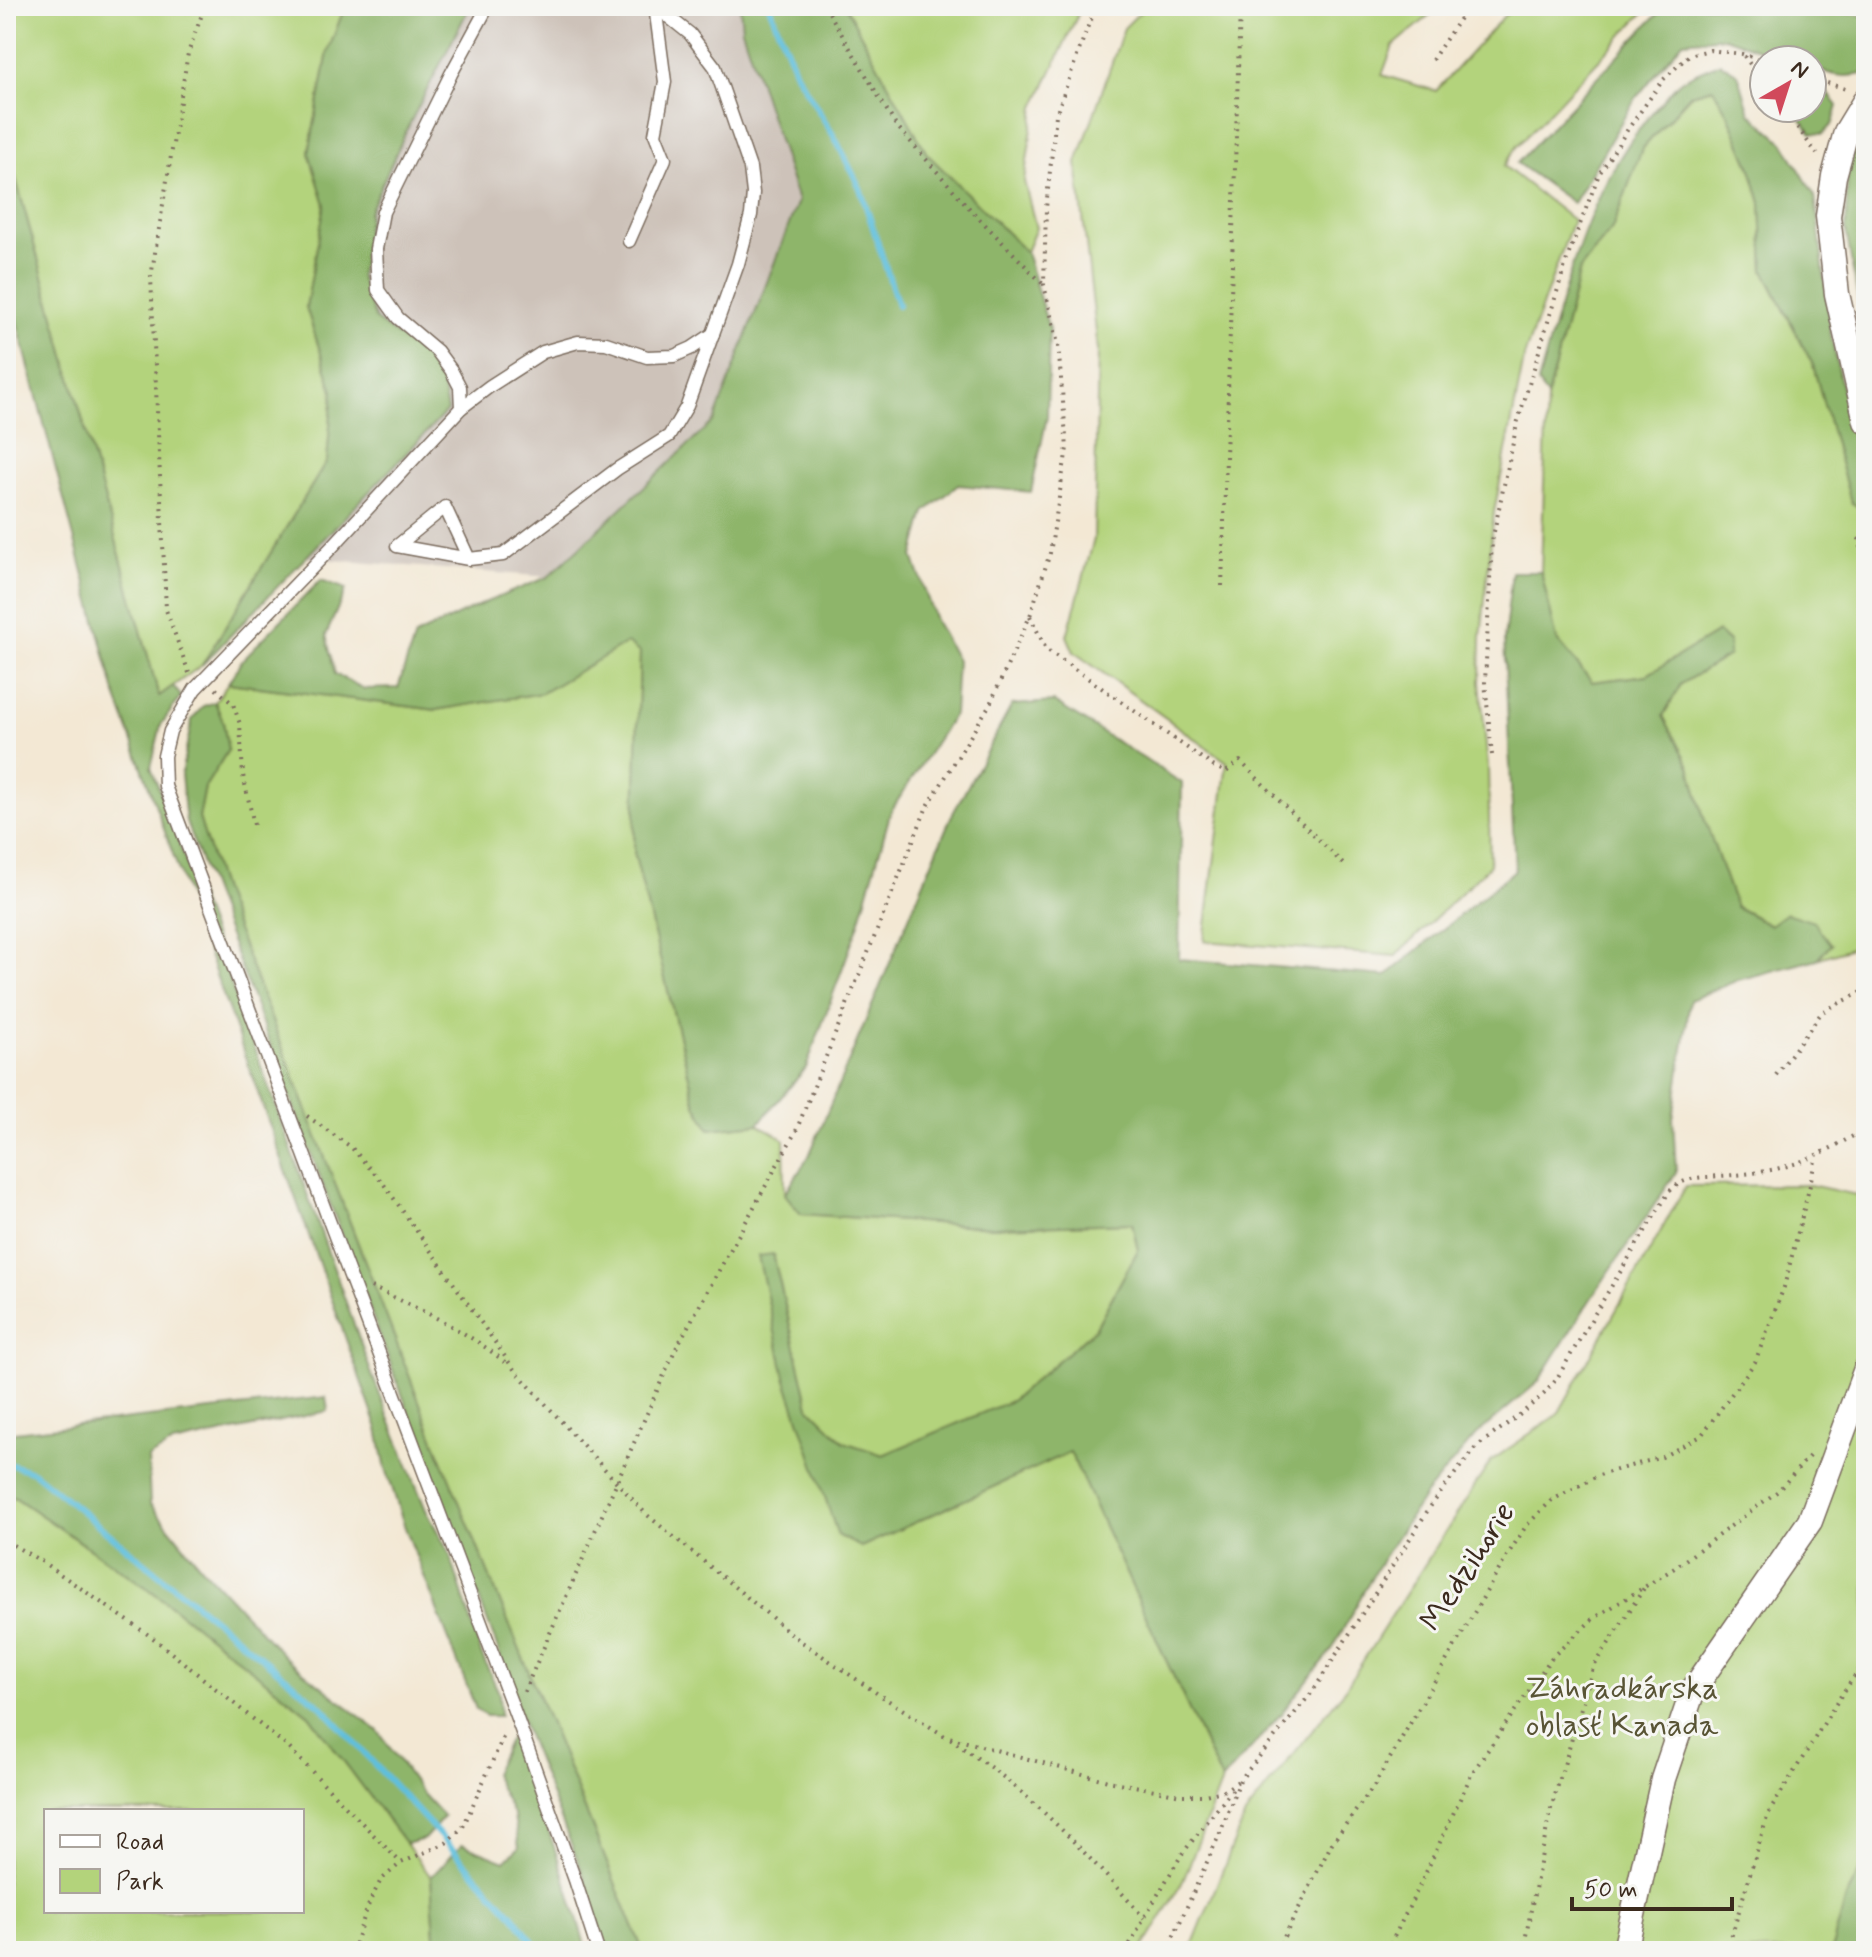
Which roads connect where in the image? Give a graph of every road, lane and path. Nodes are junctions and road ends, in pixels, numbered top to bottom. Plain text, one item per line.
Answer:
1 (205, 6) edge
2 (488, 6) edge
3 (655, 6) edge
4 (825, 6) edge
5 (1100, 6) edge
6 (1240, 6) edge
7 (1473, 6) edge
8 (1742, 54) junction
9 (1748, 56) edge
10 (1432, 60) dead end
11 (1748, 62) edge
12 (1828, 84) edge
13 (1859, 95) edge
14 (1795, 124) edge
15 (1834, 176) junction
16 (629, 241) dead end
17 (1044, 285) junction
18 (713, 334) junction
19 (461, 408) junction
20 (1866, 421) edge
21 (1866, 533) edge
22 (469, 559) junction
23 (1866, 574) edge
24 (1222, 586) dead end
25 (1030, 616) junction
26 (205, 680) junction
27 (195, 689) junction
28 (1492, 755) dead end
29 (254, 825) dead end
30 (1343, 864) dead end
31 (1866, 990) edge
32 (1776, 1075) dead end
33 (284, 1102) junction
34 (1866, 1129) edge
35 (1816, 1156) junction
36 (351, 1278) junction
37 (513, 1368) junction
38 (1866, 1369) edge
39 (1816, 1450) dead end
40 (616, 1483) junction
41 (6, 1541) edge
42 (1645, 1586) junction
43 (1866, 1660) edge
44 (515, 1713) junction
45 (945, 1736) junction
46 (1240, 1780) junction
47 (401, 1863) junction
48 (1144, 1918) junction
49 (352, 1951) edge
50 (598, 1951) edge
51 (1126, 1951) edge
52 (1167, 1951) edge
53 (1277, 1951) edge
54 (1387, 1951) edge
55 (1523, 1951) edge
56 (1625, 1951) edge
57 (1727, 1951) edge

1 - 27 path
2 - 19 lane
3 - 16 lane
3 - 18 lane
4 - 17 path
5 - 17 path
6 - 24 path
7 - 10 path
8 - 9 path
8 - 11 path
8 - 28 path
12 - 13 path
13 - 15 street
14 - 15 path
15 - 20 street
17 - 25 path
18 - 19 lane
18 - 22 lane
19 - 26 lane
21 - 23 path
22 - 22 lane
25 - 30 path
25 - 40 path
26 - 27 lane
26 - 29 path
27 - 33 lane
31 - 32 path
33 - 36 lane
33 - 37 path
34 - 35 path
35 - 46 path
35 - 53 path, Medzihorie
36 - 37 path
36 - 44 lane
37 - 40 path
38 - 56 street
39 - 42 path
40 - 44 path
40 - 45 path
41 - 47 path
42 - 54 path
42 - 55 path
43 - 57 path
44 - 47 path
44 - 50 lane
45 - 46 path
45 - 48 path
46 - 48 path
46 - 52 path
47 - 49 path
48 - 51 path

